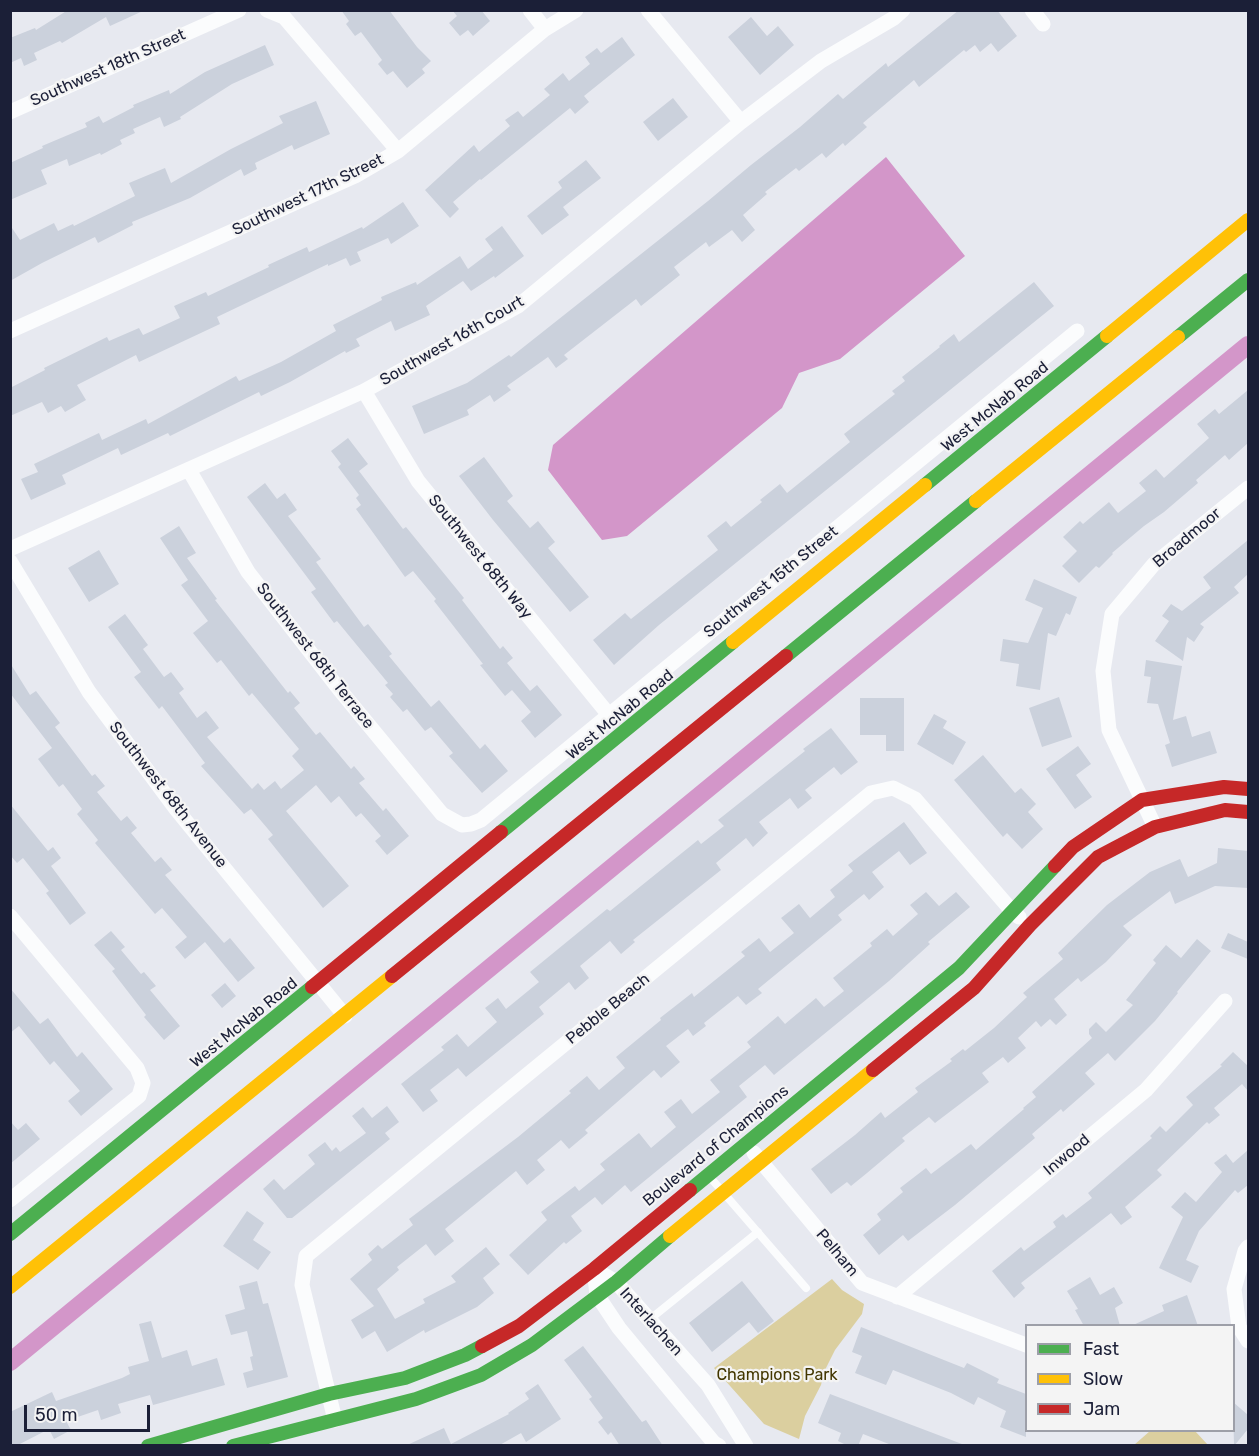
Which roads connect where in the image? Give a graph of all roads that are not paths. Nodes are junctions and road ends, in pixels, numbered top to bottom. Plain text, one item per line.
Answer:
1 (239, 10) edge
2 (267, 10) edge
3 (530, 10) edge
4 (576, 10) edge
5 (648, 10) edge
6 (903, 10) edge
7 (1032, 10) edge
8 (1043, 24) dead end
9 (545, 29) junction
10 (10, 112) edge
11 (741, 122) junction
12 (398, 151) junction
13 (1248, 220) edge
14 (1248, 280) edge
15 (10, 331) edge
16 (1077, 331) dead end
17 (364, 391) junction
18 (189, 470) junction
19 (1248, 488) edge
20 (10, 549) edge
21 (10, 561) edge
22 (609, 715) junction
23 (1248, 789) edge
24 (1142, 800) junction
25 (1248, 812) edge
26 (462, 825) joint
27 (1155, 827) junction
28 (1012, 911) junction
29 (10, 916) edge
30 (1030, 925) junction
31 (320, 983) junction
32 (1225, 1001) dead end
33 (345, 1016) junction
34 (745, 1144) junction
35 (760, 1161) junction
36 (708, 1175) junction
37 (724, 1192) junction
38 (10, 1200) edge
39 (758, 1232) junction
40 (10, 1234) edge
41 (1248, 1247) edge
42 (594, 1269) junction
43 (615, 1282) junction
44 (10, 1287) edge
45 (806, 1288) dead end
46 (597, 1295) junction
47 (897, 1297) junction
48 (649, 1320) junction
49 (1248, 1341) edge
50 (1025, 1345) edge
51 (329, 1394) junction
52 (335, 1420) junction
53 (148, 1446) edge
54 (233, 1446) edge
55 (719, 1446) edge
56 (746, 1446) edge

1 - 10 street, Southwest 18th Street
2 - 12 street
3 - 9 street
4 - 9 street, Southwest 17th Street
5 - 11 street
6 - 11 street, Southwest 16th Court
7 - 8 street
9 - 12 street, Southwest 17th Street
11 - 17 street, Southwest 16th Court
12 - 15 street, Southwest 17th Street
13 - 31 main road, West McNab Road
14 - 33 main road
16 - 22 street, Southwest 15th Street
17 - 18 street, Southwest 16th Court
17 - 22 street, Southwest 68th Way
18 - 20 street, Southwest 16th Court
18 - 26 street, Southwest 68th Terrace
19 - 24 street, Broadmoor
21 - 31 street, Southwest 68th Avenue
22 - 26 street, Southwest 15th Street
23 - 24 main road, Boulevard of Champions
24 - 27 street, Broadmoor
24 - 28 main road, Boulevard of Champions
25 - 27 main road
27 - 30 main road
28 - 30 street, Pebble Beach
28 - 34 main road, Boulevard of Champions
28 - 51 street, Pebble Beach
29 - 38 street
30 - 35 main road
31 - 33 street, Southwest 68th Avenue
31 - 40 main road, West McNab Road
32 - 47 street, Inwood
33 - 44 main road
34 - 35 street, Pelham
34 - 36 main road, Boulevard of Champions
35 - 37 main road
35 - 47 street, Pelham
36 - 37 lane
36 - 42 main road, Boulevard of Champions
37 - 39 lane
37 - 43 main road
39 - 45 lane
39 - 48 lane
41 - 49 street
42 - 43 street, Interlachen
42 - 46 street, Interlachen
42 - 51 main road, Boulevard of Champions
43 - 46 main road
43 - 48 street, Interlachen
46 - 52 main road
46 - 55 street, Interlachen
47 - 50 street, Pelham
48 - 56 street, Interlachen
51 - 52 street, Pebble Beach
51 - 53 main road, Boulevard of Champions
52 - 54 main road

